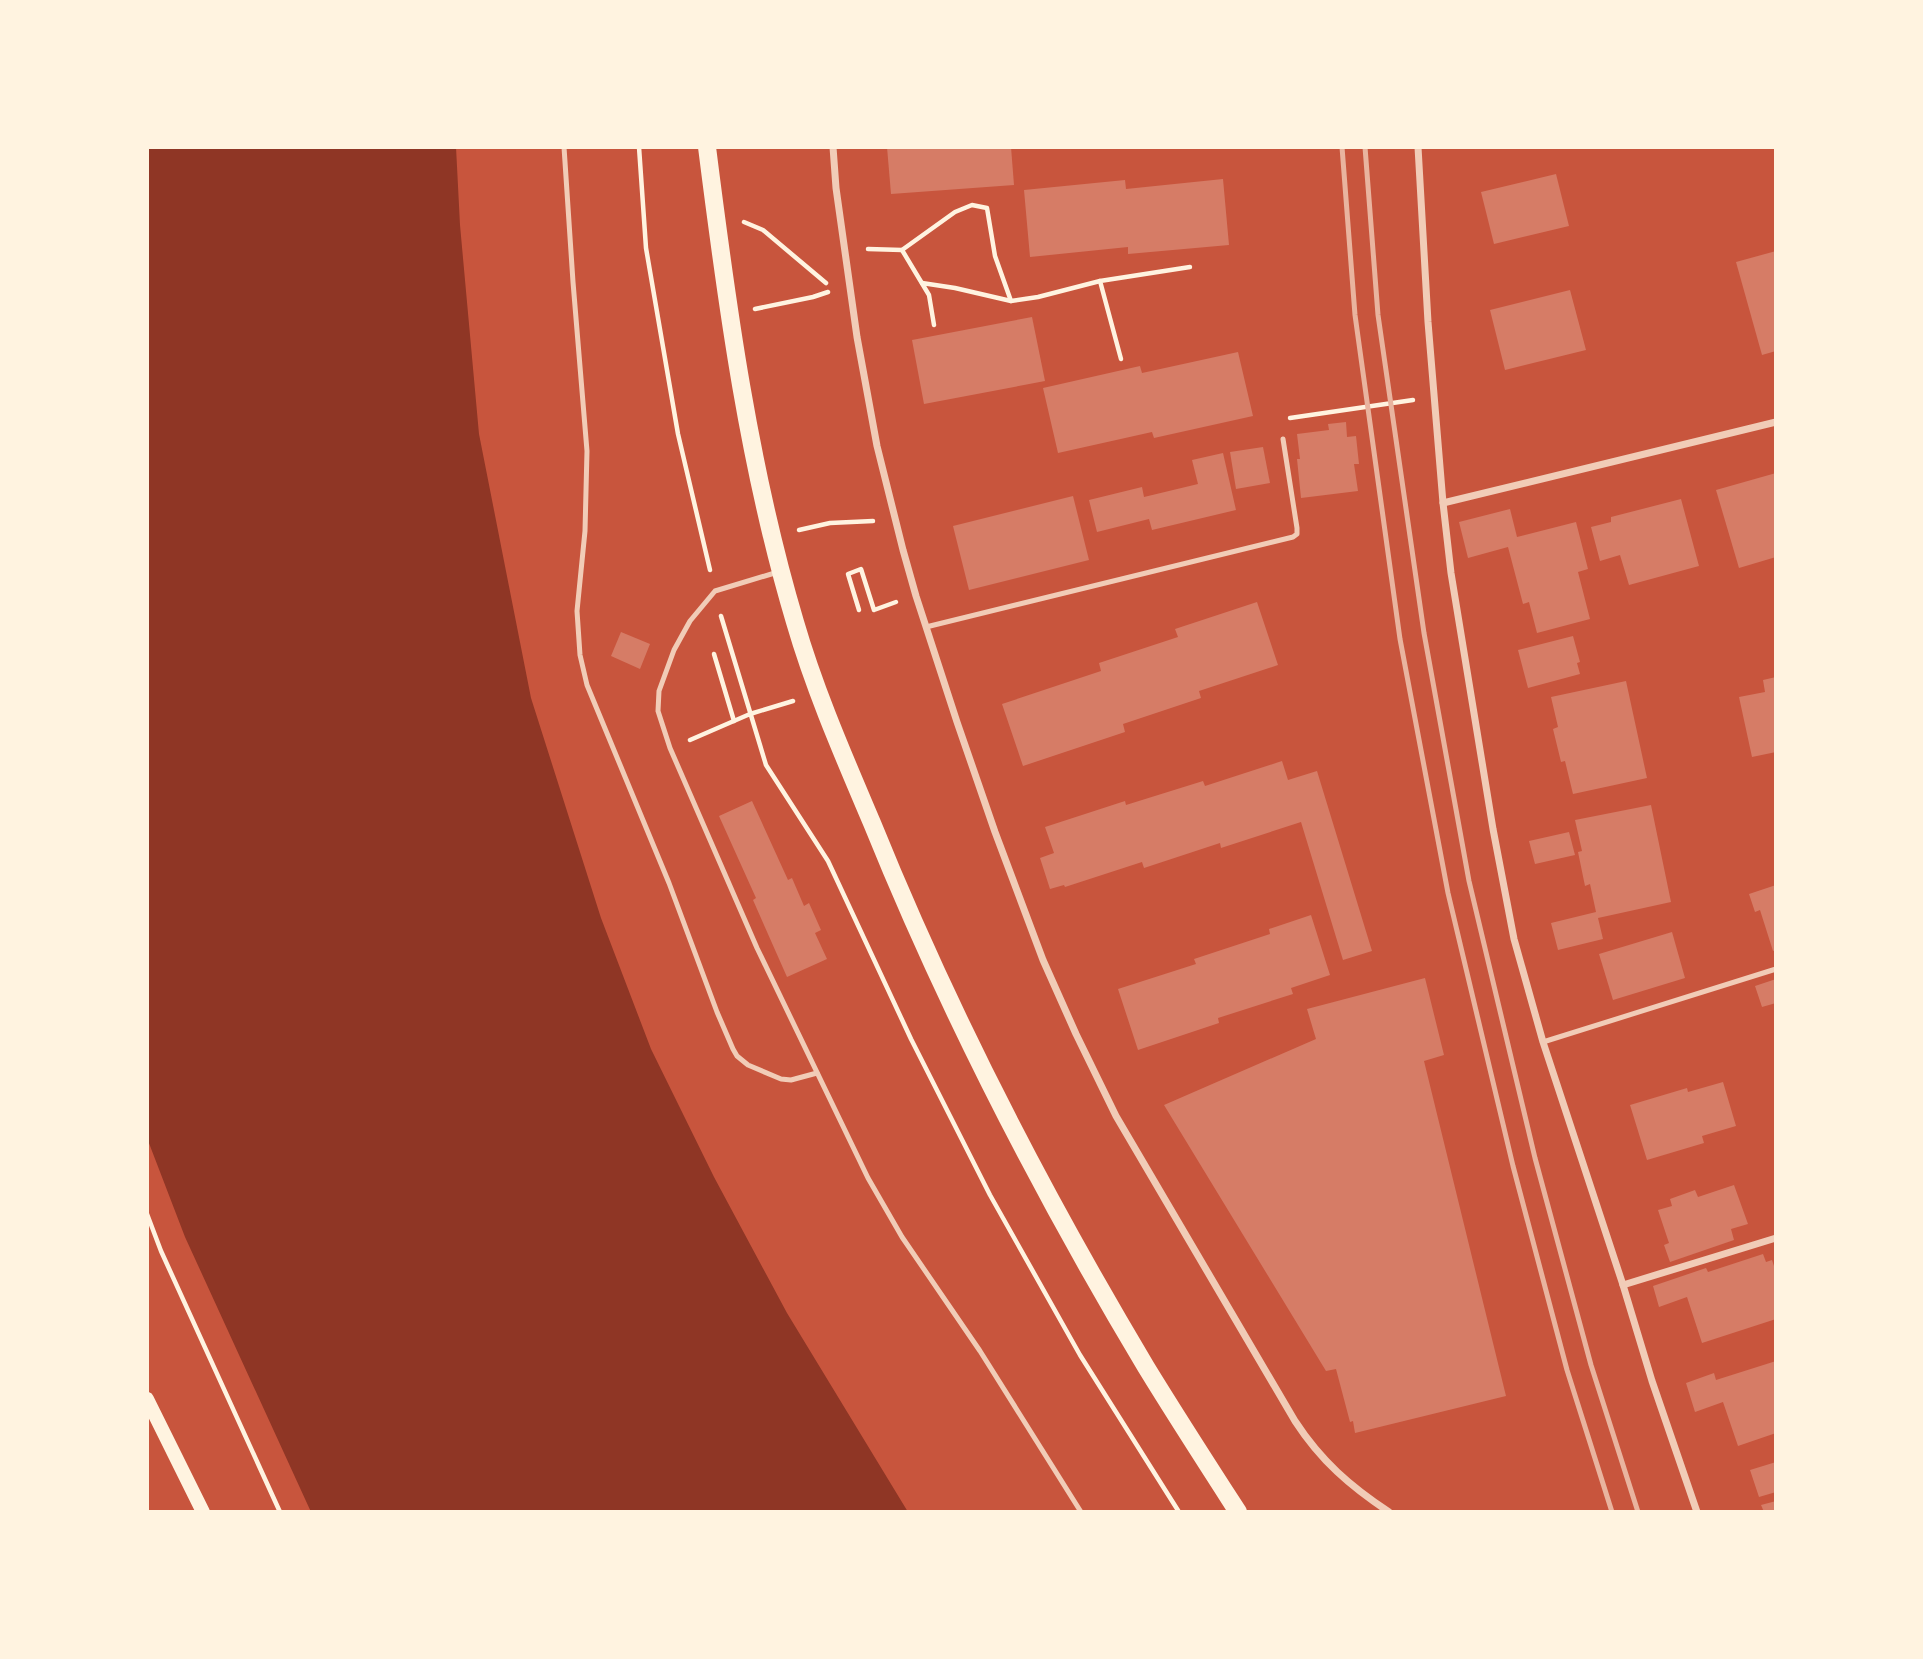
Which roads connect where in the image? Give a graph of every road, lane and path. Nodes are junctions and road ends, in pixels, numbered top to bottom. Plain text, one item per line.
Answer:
1 (564, 147) edge
2 (639, 147) edge
3 (707, 147) edge
4 (833, 147) edge
5 (1418, 147) edge
6 (715, 212) junction
7 (844, 248) junction
8 (902, 250) junction
9 (1191, 267) dead end
10 (1100, 281) junction
11 (921, 282) junction
12 (1011, 301) junction
13 (730, 315) junction
14 (934, 325) dead end
15 (1121, 359) dead end
16 (1415, 405) dead end
17 (1281, 419) dead end
18 (1776, 422) edge
19 (1283, 439) dead end
20 (1443, 503) junction
21 (895, 520) junction
22 (772, 538) junction
23 (781, 571) junction
24 (715, 591) junction
25 (871, 601) dead end
26 (859, 610) dead end
27 (926, 627) junction
28 (713, 654) dead end
29 (818, 693) junction
30 (750, 714) junction
31 (734, 721) junction
32 (670, 748) junction
33 (1776, 969) edge
34 (1543, 1042) junction
35 (817, 1073) junction
36 (147, 1214) edge
37 (1776, 1238) edge
38 (1623, 1285) junction
39 (147, 1399) edge
40 (204, 1512) edge
41 (280, 1512) edge
42 (1081, 1512) edge
43 (1179, 1512) edge
44 (1238, 1512) edge
45 (1390, 1512) edge
46 (1697, 1512) edge

1 - 35 lane
2 - 24 path
3 - 6 main road
4 - 7 street
5 - 20 street
6 - 13 main road
6 - 13 path
7 - 8 path
7 - 21 street
8 - 11 path
8 - 12 path
9 - 10 path
10 - 12 path
10 - 15 path
11 - 12 path
11 - 14 path
13 - 22 main road
16 - 17 path
18 - 20 street
19 - 27 lane
20 - 34 street
21 - 22 path
21 - 27 street
22 - 23 main road
23 - 24 lane
23 - 29 main road
24 - 30 path
24 - 32 lane
25 - 26 path
27 - 45 street
28 - 31 path
29 - 30 path
29 - 44 main road
30 - 31 path
30 - 43 path
31 - 32 path
32 - 35 lane
33 - 34 lane
34 - 38 street
35 - 42 lane
36 - 41 path
37 - 38 street
38 - 46 street
39 - 40 main road

